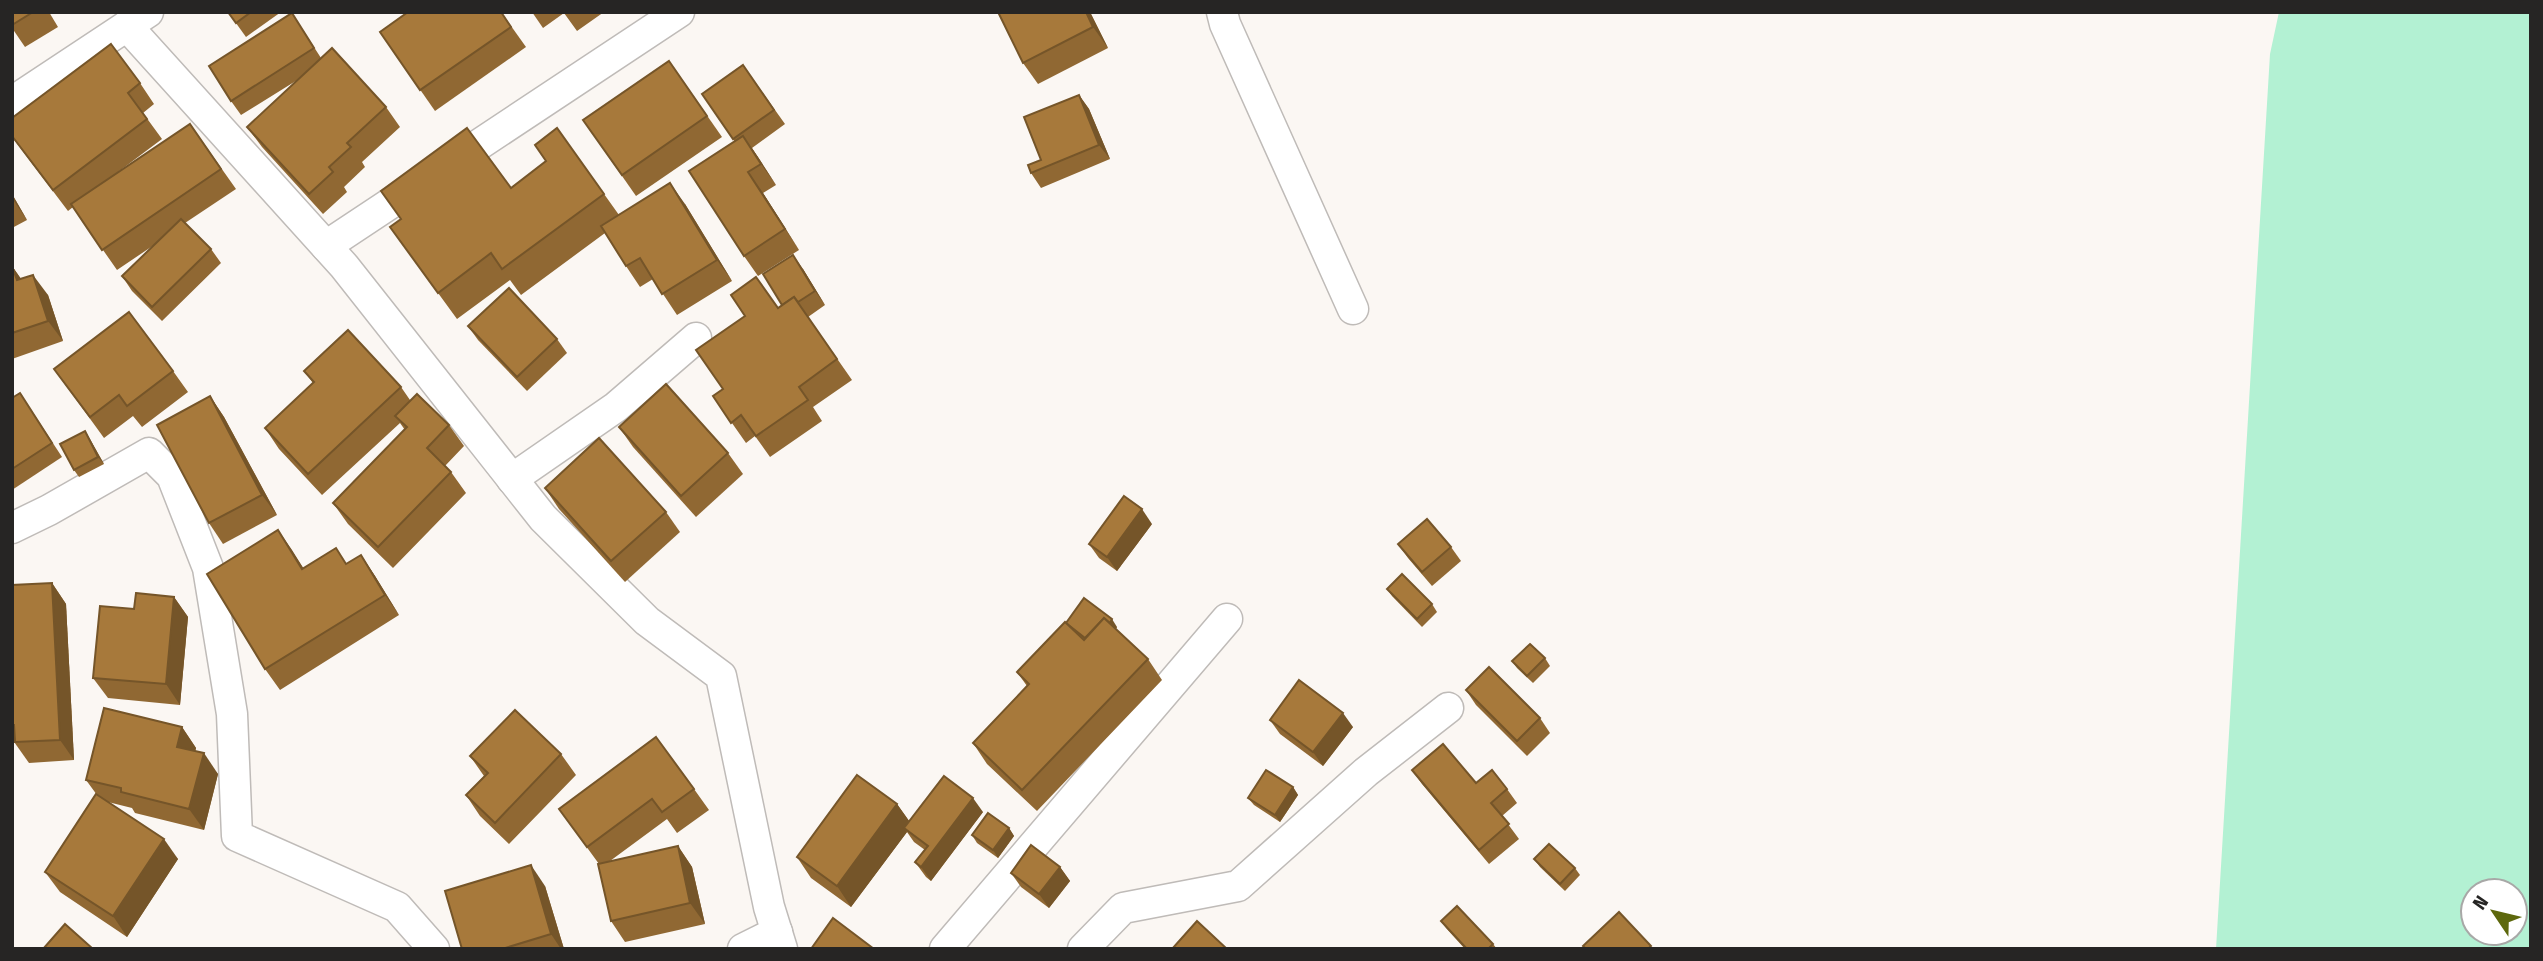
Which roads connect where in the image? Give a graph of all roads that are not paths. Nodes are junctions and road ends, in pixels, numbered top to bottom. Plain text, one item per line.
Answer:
1 (679, 12) edge
2 (1222, 12) edge
3 (138, 19) edge
4 (12, 102) edge
5 (326, 246) junction
6 (1353, 309) dead end
7 (696, 338) dead end
8 (512, 479) junction
9 (12, 528) edge
10 (1227, 619) dead end
11 (1448, 708) dead end
12 (779, 940) edge
13 (435, 949) edge
14 (743, 949) edge
15 (945, 949) edge
16 (1083, 949) edge

1 - 5 street
2 - 6 street
3 - 4 street
3 - 5 street
5 - 8 street
7 - 8 street
8 - 12 street
9 - 13 street
10 - 15 street
11 - 16 street
12 - 14 street

